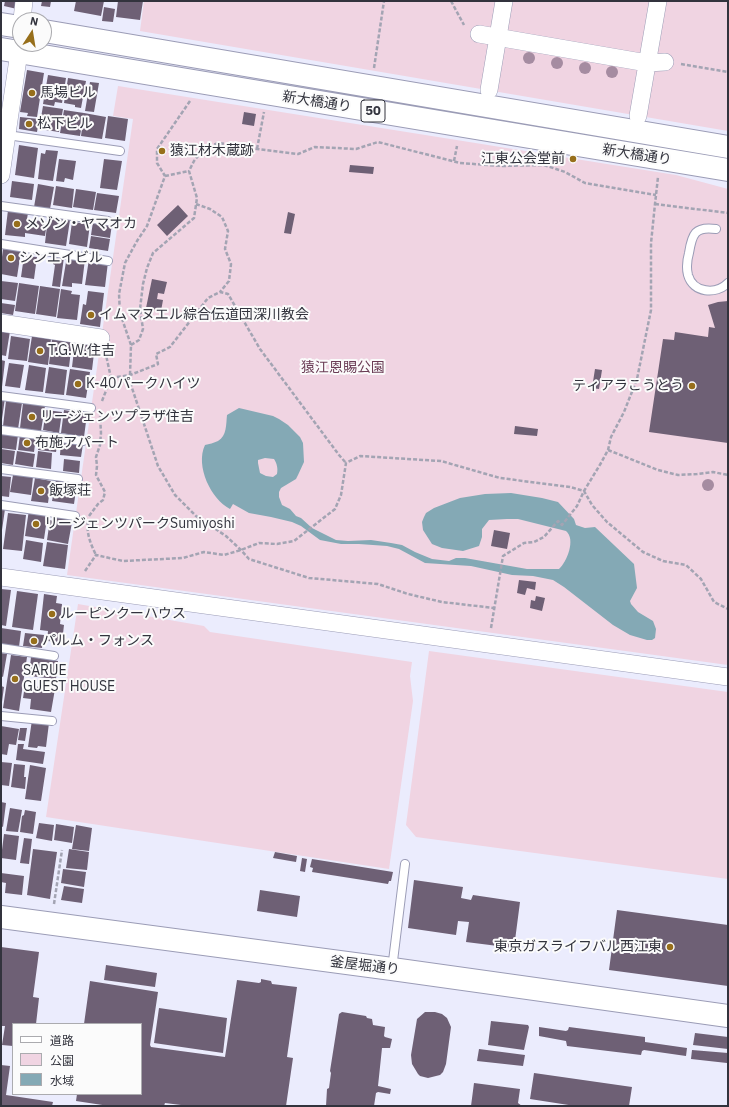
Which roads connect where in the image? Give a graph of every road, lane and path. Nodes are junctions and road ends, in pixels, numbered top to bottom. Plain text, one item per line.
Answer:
1 (24, 1) edge
2 (384, 1) edge
3 (451, 1) edge
4 (504, 1) edge
5 (658, 1) edge
6 (23, 12) edge
7 (1, 24) edge
8 (12, 26) edge
9 (52, 32) edge
10 (479, 34) joint
11 (498, 37) junction
12 (10, 50) edge
13 (665, 62) joint
14 (647, 63) junction
15 (374, 71) dead end
16 (728, 72) edge
17 (489, 90) dead end
18 (190, 100) dead end
19 (265, 106) dead end
20 (638, 116) dead end
21 (5, 133) edge
22 (459, 139) dead end
23 (728, 148) edge
24 (257, 149) junction
25 (120, 151) dead end
26 (454, 161) junction
27 (728, 170) edge
28 (189, 171) junction
29 (659, 173) dead end
30 (1, 175) edge
31 (165, 176) junction
32 (656, 195) junction
33 (196, 204) junction
34 (654, 204) junction
35 (1, 206) edge
36 (728, 213) edge
37 (108, 221) dead end
38 (716, 229) dead end
39 (1, 244) edge
40 (108, 261) dead end
41 (728, 283) edge
42 (220, 292) junction
43 (1, 323) edge
44 (101, 338) joint
45 (131, 345) junction
46 (130, 375) junction
47 (111, 378) junction
48 (1, 396) edge
49 (101, 405) dead end
50 (91, 408) dead end
51 (101, 411) dead end
52 (1, 430) edge
53 (83, 441) dead end
54 (608, 450) junction
55 (346, 463) junction
56 (1, 469) edge
57 (728, 475) edge
58 (78, 479) dead end
59 (584, 491) junction
60 (1, 505) edge
61 (76, 516) dead end
62 (241, 550) junction
63 (96, 555) junction
64 (1, 577) edge
65 (73, 587) junction
66 (494, 608) junction
67 (728, 609) edge
68 (488, 644) junction
69 (1, 648) edge
70 (54, 656) dead end
71 (728, 677) edge
72 (1, 716) edge
73 (52, 721) dead end
74 (62, 850) dead end
75 (405, 864) dead end
76 (54, 906) dead end
77 (1, 917) edge
78 (392, 969) junction
79 (728, 1016) edge

1 - 6 street
2 - 15 path
3 - 10 path
4 - 11 street
5 - 14 street
7 - 8 main road
9 - 23 main road, 新大橋通り / 50
10 - 11 street
11 - 14 street
11 - 17 street
12 - 21 street
12 - 27 main road, 新大橋通り / 50
13 - 14 street
13 - 16 path
14 - 20 street
18 - 31 path
19 - 24 path
21 - 25 lane
21 - 30 street
22 - 26 path
24 - 26 path
24 - 28 path
26 - 32 path
28 - 31 path
28 - 33 path
29 - 32 path
31 - 45 path
32 - 34 path
33 - 42 path
33 - 45 path
34 - 36 path
34 - 54 path
35 - 37 lane
38 - 41 lane
39 - 40 lane
42 - 46 path
42 - 55 path
43 - 44 street
44 - 47 path
45 - 46 path
46 - 47 path
46 - 62 path
47 - 49 path
48 - 50 lane
51 - 63 path
52 - 53 lane
54 - 57 path
54 - 59 path
55 - 59 path
55 - 62 path
56 - 58 lane
59 - 66 path
59 - 67 path
60 - 61 lane
62 - 63 path
62 - 66 path
63 - 65 path
64 - 65 street
65 - 68 street
66 - 68 path
68 - 71 street
69 - 70 lane
72 - 73 lane
74 - 76 path
75 - 78 lane
77 - 78 main road, 釜屋堀通り
78 - 79 main road, 釜屋堀通り

